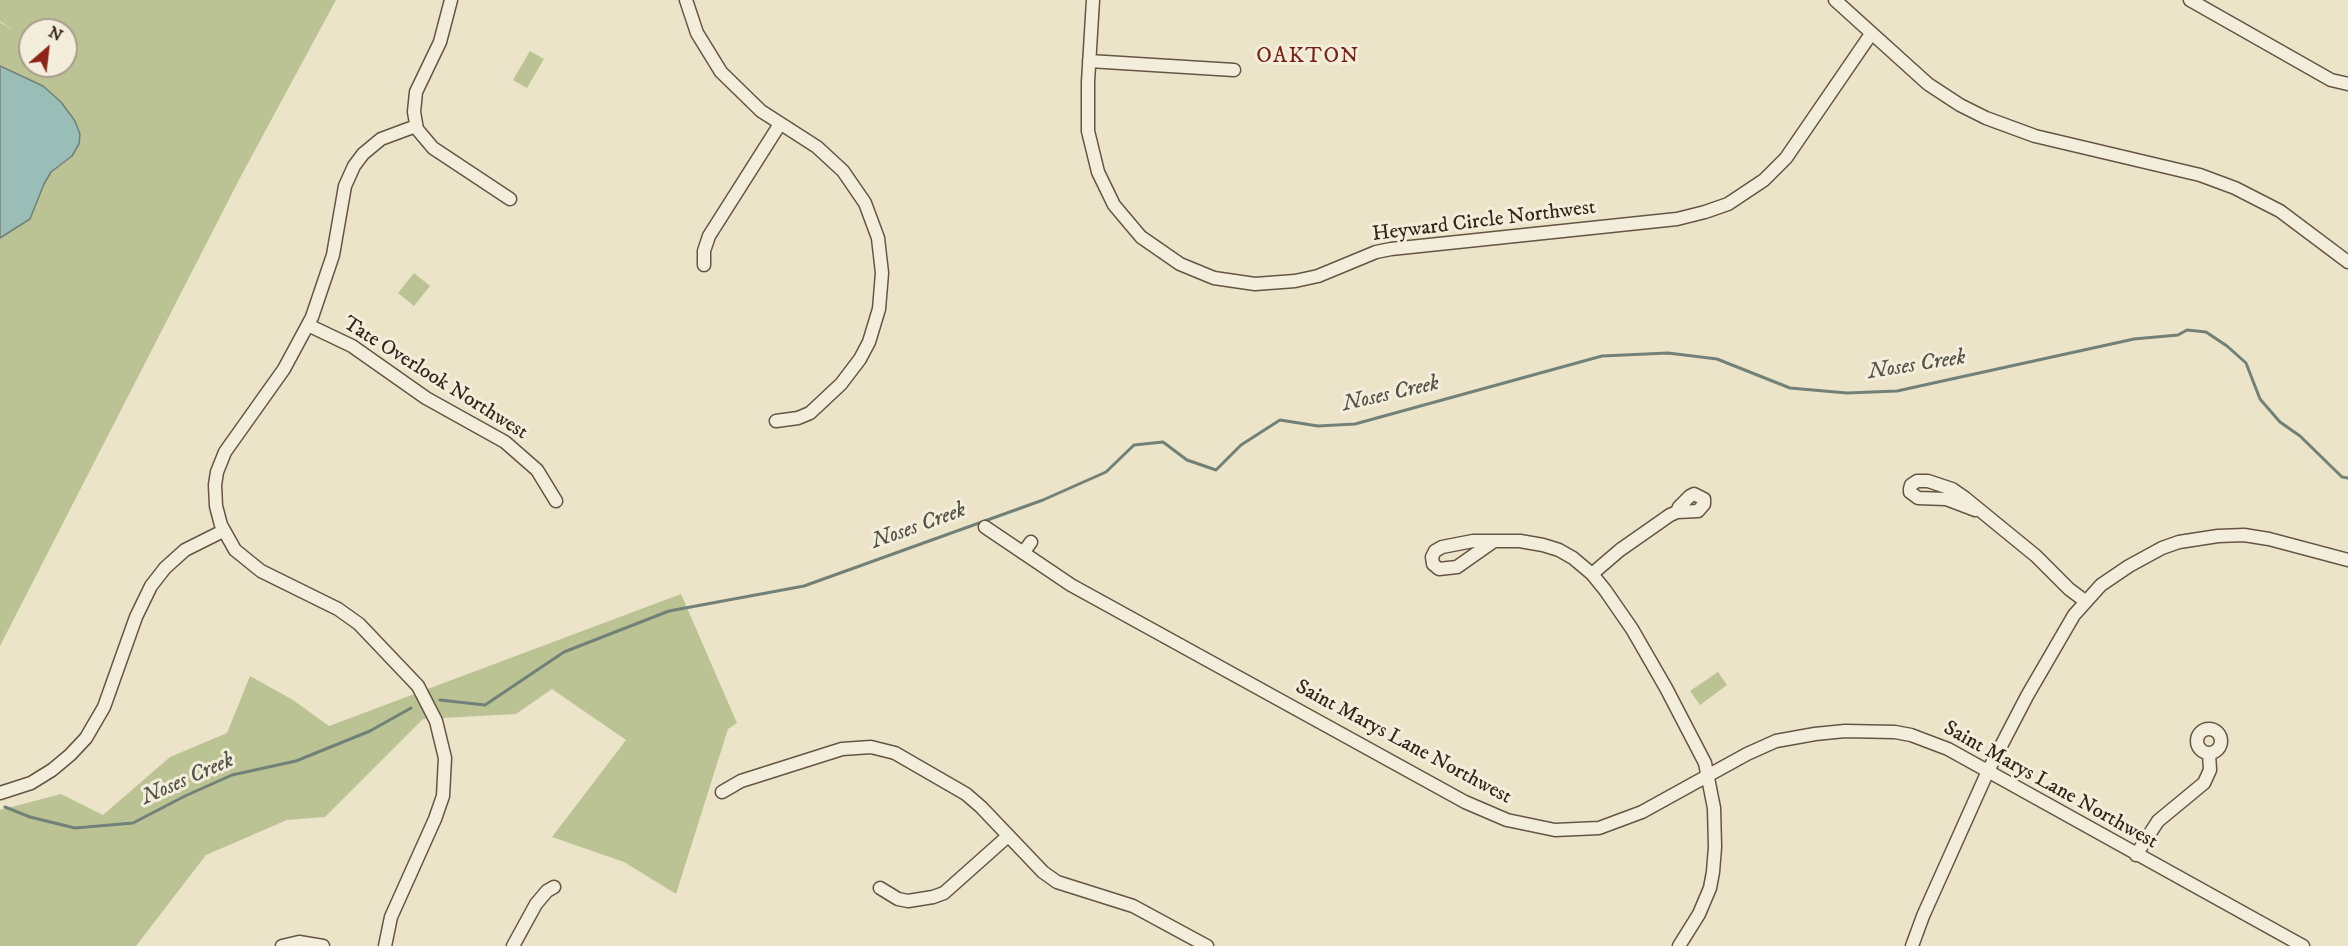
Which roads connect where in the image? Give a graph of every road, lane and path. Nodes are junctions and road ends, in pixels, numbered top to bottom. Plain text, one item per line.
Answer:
1 (451, 0) edge
2 (686, 0) edge
3 (1093, 0) edge
4 (1834, 0) edge
5 (2190, 0) edge
6 (1871, 34) junction
7 (1089, 61) junction
8 (1234, 70) dead end
9 (2348, 84) edge
10 (780, 124) junction
11 (416, 126) junction
12 (510, 200) dead end
13 (2348, 262) edge
14 (704, 265) dead end
15 (309, 325) junction
16 (776, 422) dead end
17 (556, 501) dead end
18 (1978, 509) junction
19 (1677, 512) dead end
20 (985, 527) dead end
21 (223, 531) junction
22 (1494, 541) dead end
23 (1031, 542) dead end
24 (1023, 553) junction
25 (2348, 560) edge
26 (1592, 574) junction
27 (2085, 601) junction
28 (2209, 753) dead end
29 (1988, 771) junction
30 (1709, 776) junction
31 (722, 792) dead end
32 (0, 793) edge
33 (1008, 836) junction
34 (2136, 855) junction
35 (554, 887) dead end
36 (880, 888) dead end
37 (282, 946) edge
38 (323, 946) edge
39 (385, 946) edge
40 (513, 946) edge
41 (1207, 946) edge
42 (1679, 946) edge
43 (1912, 946) edge
44 (2303, 946) edge

1 - 11 street
2 - 10 street
3 - 7 street, Heyward Circle Northwest
4 - 6 street
5 - 9 street
6 - 7 street, Heyward Circle Northwest
6 - 13 street
7 - 8 street
10 - 14 street
10 - 16 street
11 - 12 street
11 - 15 street
15 - 17 street, Tate Overlook Northwest
15 - 21 street
18 - 18 street
18 - 27 street
19 - 26 street
20 - 24 street, Saint Marys Lane Northwest
21 - 32 street
21 - 39 street
22 - 26 street
23 - 24 street
24 - 30 street, Saint Marys Lane Northwest
25 - 27 street
26 - 30 street
27 - 29 street
28 - 34 street
29 - 30 street, Saint Marys Lane Northwest
29 - 34 street, Saint Marys Lane Northwest
29 - 43 street
30 - 42 street
31 - 33 street
33 - 36 street
33 - 41 street
34 - 44 street, Saint Marys Lane Northwest
35 - 40 street
37 - 38 street

